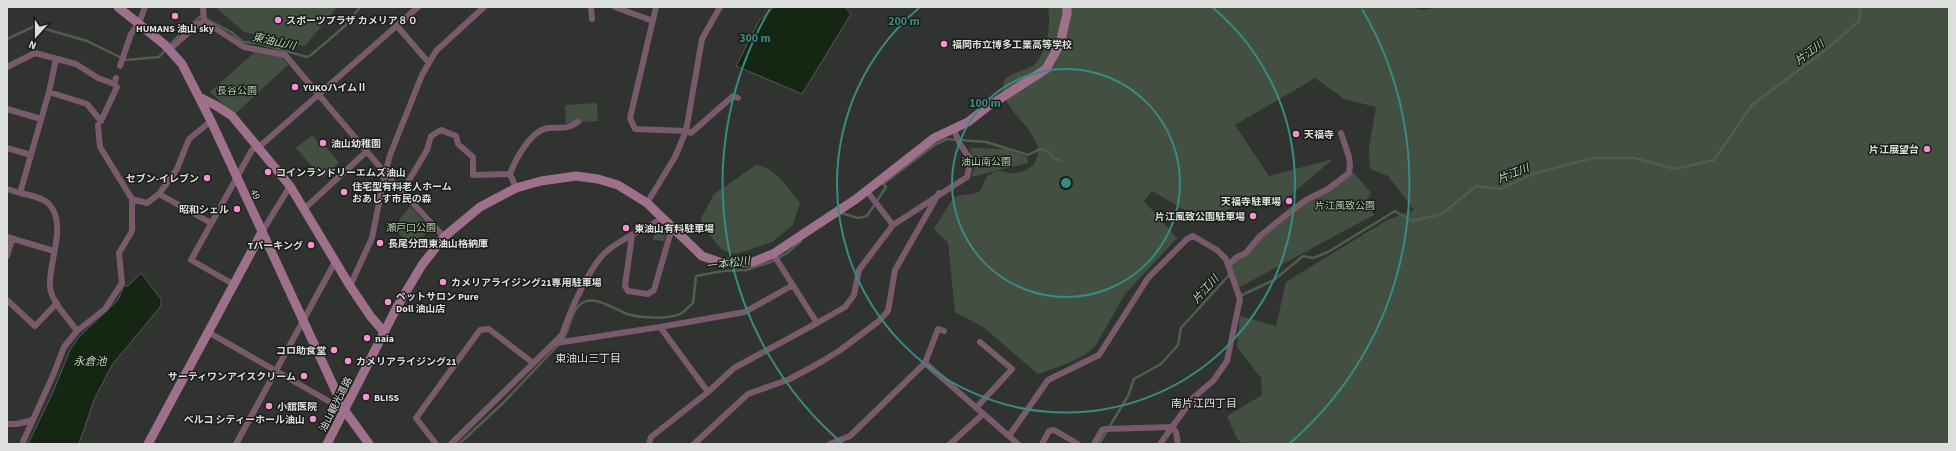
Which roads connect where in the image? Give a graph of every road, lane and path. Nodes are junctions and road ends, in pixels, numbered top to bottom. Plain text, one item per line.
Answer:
1 (118, 7) edge
2 (144, 7) edge
3 (418, 7) edge
4 (484, 7) edge
5 (591, 7) edge
6 (656, 7) edge
7 (720, 7) edge
8 (1067, 7) edge
9 (618, 8) edge
10 (203, 10) edge
11 (592, 19) dead end
12 (204, 21) junction
13 (653, 21) junction
14 (139, 23) junction
15 (397, 26) junction
16 (169, 50) junction
17 (56, 59) junction
18 (122, 62) dead end
19 (429, 63) junction
20 (7, 67) edge
21 (49, 92) junction
22 (318, 94) junction
23 (201, 98) junction
24 (738, 98) dead end
25 (7, 109) edge
26 (42, 119) junction
27 (211, 121) junction
28 (578, 122) dead end
29 (98, 125) dead end
30 (686, 131) junction
31 (954, 131) junction
32 (1341, 132) dead end
33 (259, 147) junction
34 (7, 148) edge
35 (366, 152) junction
36 (31, 155) junction
37 (385, 173) junction
38 (510, 174) junction
39 (236, 177) junction
40 (290, 186) junction
41 (516, 188) junction
42 (7, 189) edge
43 (866, 190) junction
44 (402, 192) junction
45 (20, 193) junction
46 (940, 193) junction
47 (159, 194) junction
48 (132, 199) junction
49 (646, 203) junction
50 (304, 209) junction
51 (664, 218) junction
52 (211, 223) junction
53 (893, 225) junction
54 (672, 228) junction
55 (262, 232) junction
56 (632, 235) junction
57 (444, 237) junction
58 (10, 238) edge
59 (54, 251) junction
60 (774, 254) junction
61 (7, 256) edge
62 (335, 262) junction
63 (1228, 265) junction
64 (233, 284) junction
65 (793, 285) junction
66 (350, 286) junction
67 (7, 300) edge
68 (57, 303) junction
69 (304, 319) junction
70 (817, 323) junction
71 (660, 327) junction
72 (77, 331) junction
73 (944, 331) dead end
74 (208, 332) junction
75 (384, 332) junction
76 (557, 342) junction
77 (980, 345) dead end
78 (533, 363) junction
79 (925, 363) junction
80 (275, 371) junction
81 (708, 392) junction
82 (976, 408) junction
83 (345, 411) junction
84 (983, 414) junction
85 (33, 420) junction
86 (7, 424) edge
87 (1172, 427) junction
88 (1009, 436) junction
89 (22, 444) edge
90 (148, 444) edge
91 (236, 444) edge
92 (327, 444) edge
93 (369, 444) edge
94 (436, 444) edge
95 (451, 444) edge
96 (649, 444) edge
97 (694, 444) edge
98 (830, 444) edge
99 (950, 444) edge
100 (1017, 444) edge
101 (1042, 444) edge
102 (1078, 444) edge
103 (1094, 444) edge
104 (1160, 444) edge
105 (1178, 444) edge

1 - 14 street, 49 / 49
2 - 14 street
3 - 15 street
4 - 19 street
5 - 11 street
6 - 13 street
7 - 30 street
8 - 31 street, 油山観光道路
9 - 13 street
10 - 12 street
12 - 16 street
12 - 22 street
13 - 30 street
14 - 16 street, 49 / 49
14 - 18 street
15 - 19 street
15 - 22 street
16 - 23 street, 49 / 49
17 - 20 street
17 - 21 street
17 - 21 street
19 - 37 street
21 - 26 street
22 - 33 street
22 - 35 street
23 - 27 street, 49 / 49
23 - 33 street
24 - 30 street
25 - 26 street
26 - 36 street
27 - 39 street, 49 / 49
27 - 47 street
28 - 38 street
29 - 48 street
30 - 49 street
31 - 43 street, 油山観光道路
31 - 46 street
32 - 63 street
33 - 39 street
33 - 40 street
34 - 36 street
35 - 37 street
35 - 50 street
36 - 45 street
37 - 44 street
37 - 66 street
38 - 41 street
38 - 44 street
39 - 52 street
39 - 55 street, 49 / 49
40 - 50 street
40 - 55 street
41 - 49 street, 油山観光道路
41 - 57 street, 油山観光道路
42 - 45 street
43 - 53 street
43 - 60 street, 油山観光道路
44 - 57 street
45 - 59 street
46 - 53 street
46 - 97 street
47 - 48 street
47 - 52 street
48 - 72 street
49 - 51 street, 油山観光道路
50 - 62 street
51 - 54 street, 油山観光道路
51 - 56 street
52 - 64 street
53 - 70 street
54 - 56 street
54 - 60 street, 油山観光道路
55 - 64 street
55 - 69 street, 49 / 49
56 - 76 street
57 - 75 street, 油山観光道路
58 - 59 street
58 - 61 street
59 - 68 street
60 - 65 street
62 - 66 street
62 - 69 street
63 - 87 street
63 - 88 street
64 - 74 street
65 - 70 street
65 - 71 street
66 - 75 street
67 - 68 street
68 - 72 street
69 - 80 street
69 - 83 street, 49 / 49
70 - 81 street
71 - 76 street
71 - 81 street
72 - 85 street
73 - 79 street
74 - 80 street
74 - 90 street
75 - 83 street, 油山観光道路
76 - 78 street
77 - 82 street
78 - 94 street
78 - 95 street
79 - 82 street
79 - 98 street
80 - 83 street
80 - 91 street
81 - 96 street
82 - 84 street
83 - 92 street, 油山観光道路
83 - 93 street, 49
84 - 88 street
84 - 99 street
85 - 86 street
85 - 89 street
87 - 103 street
87 - 104 street
87 - 105 street
88 - 100 street
101 - 102 street

